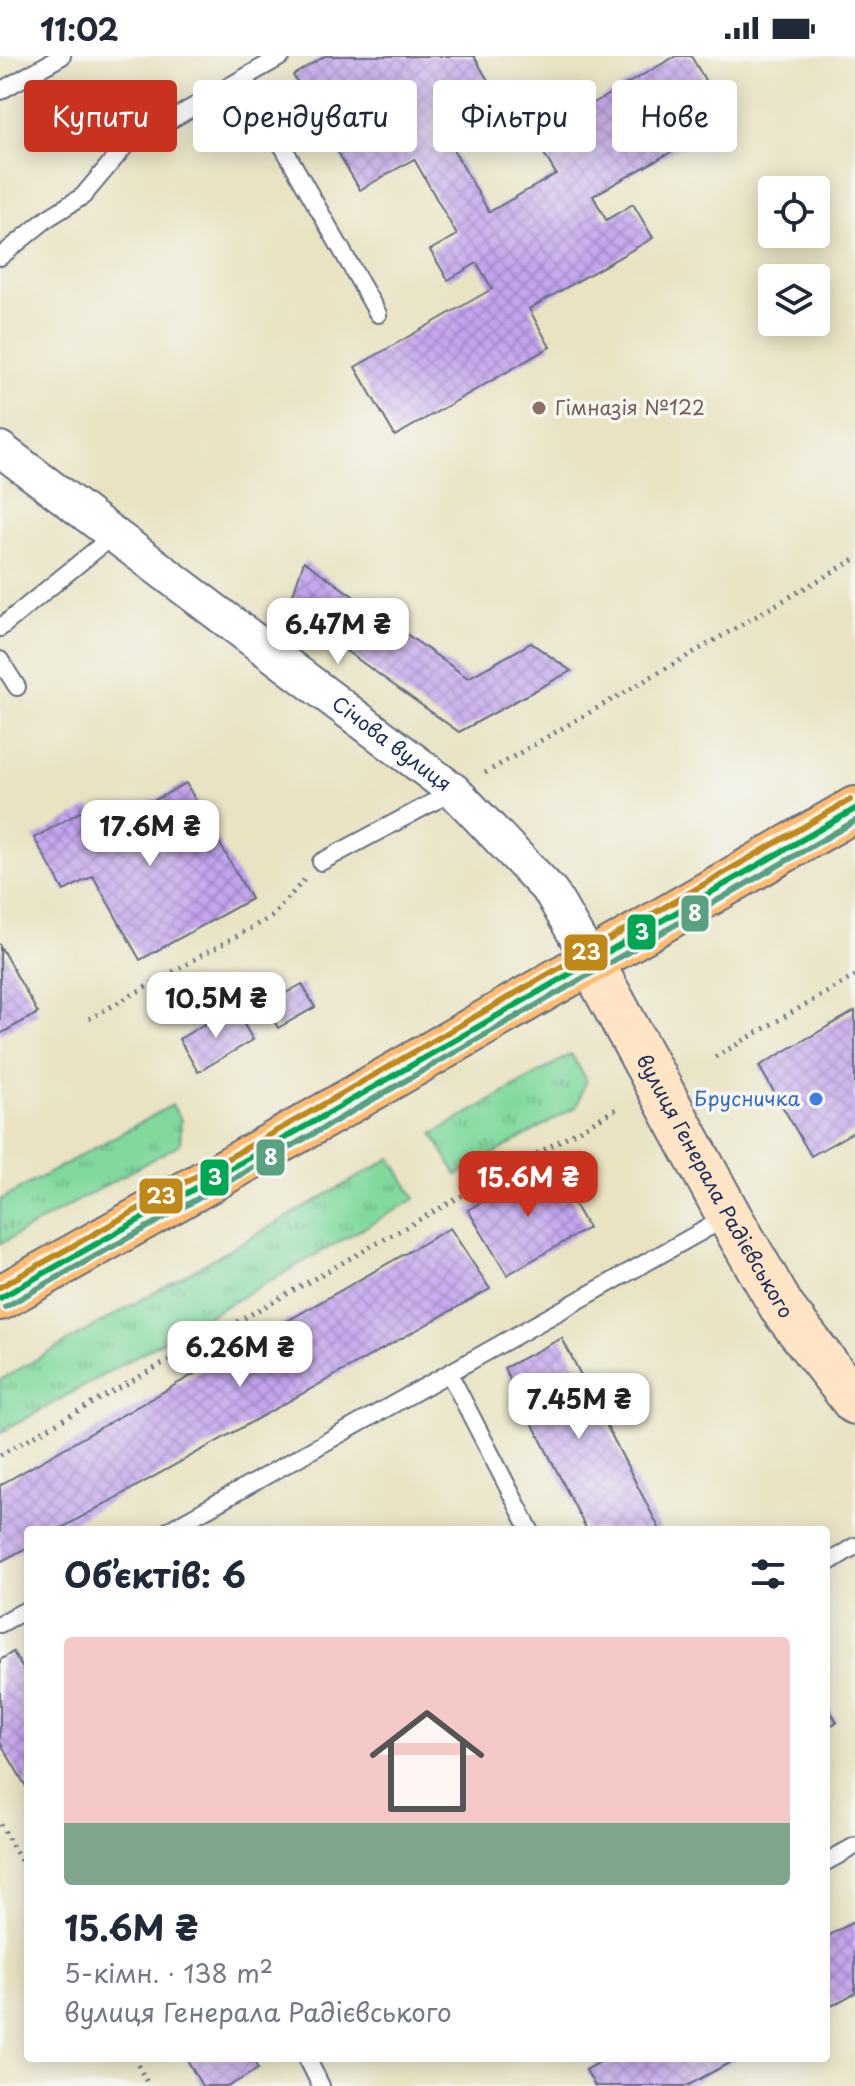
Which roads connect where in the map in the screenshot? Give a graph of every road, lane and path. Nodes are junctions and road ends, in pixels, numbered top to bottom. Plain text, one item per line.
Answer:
1 (62, 56) edge
2 (282, 56) edge
3 (244, 78) junction
4 (0, 91) edge
5 (0, 257) edge
6 (378, 314) dead end
7 (0, 449) edge
8 (115, 534) junction
9 (855, 559) edge
10 (0, 628) edge
11 (0, 660) edge
12 (17, 687) dead end
13 (454, 791) junction
14 (853, 816) edge
15 (321, 862) joint
16 (591, 962) junction
17 (855, 976) edge
18 (89, 1019) dead end
19 (715, 1057) dead end
20 (620, 1107) dead end
21 (729, 1216) junction
22 (0, 1298) edge
23 (449, 1373) junction
24 (855, 1402) edge
25 (0, 1455) edge
26 (176, 1526) edge
27 (528, 1526) edge
28 (855, 1546) edge
29 (830, 1562) edge
30 (24, 1611) edge
31 (0, 1624) edge
32 (0, 1824) edge
33 (855, 1846) edge
34 (830, 1860) edge
35 (24, 1866) edge
36 (136, 2062) edge
37 (309, 2062) edge
38 (149, 2086) edge
39 (321, 2086) edge

1 - 4 lane
2 - 3 lane
3 - 5 lane
3 - 6 lane
7 - 8 street, Січова вулиця
8 - 10 lane
8 - 13 street, Січова вулиця
9 - 13 path
11 - 12 lane
13 - 15 lane
13 - 16 street, Січова вулиця
14 - 16 main road
15 - 18 path
16 - 21 street, вулиця Генерала Радієвського
16 - 22 main road
17 - 19 path
20 - 25 path
21 - 23 lane
21 - 24 street, вулиця Генерала Радієвського
23 - 26 lane
23 - 27 lane
28 - 29 lane
30 - 31 lane
32 - 35 path
33 - 34 lane
36 - 38 path
37 - 39 lane

